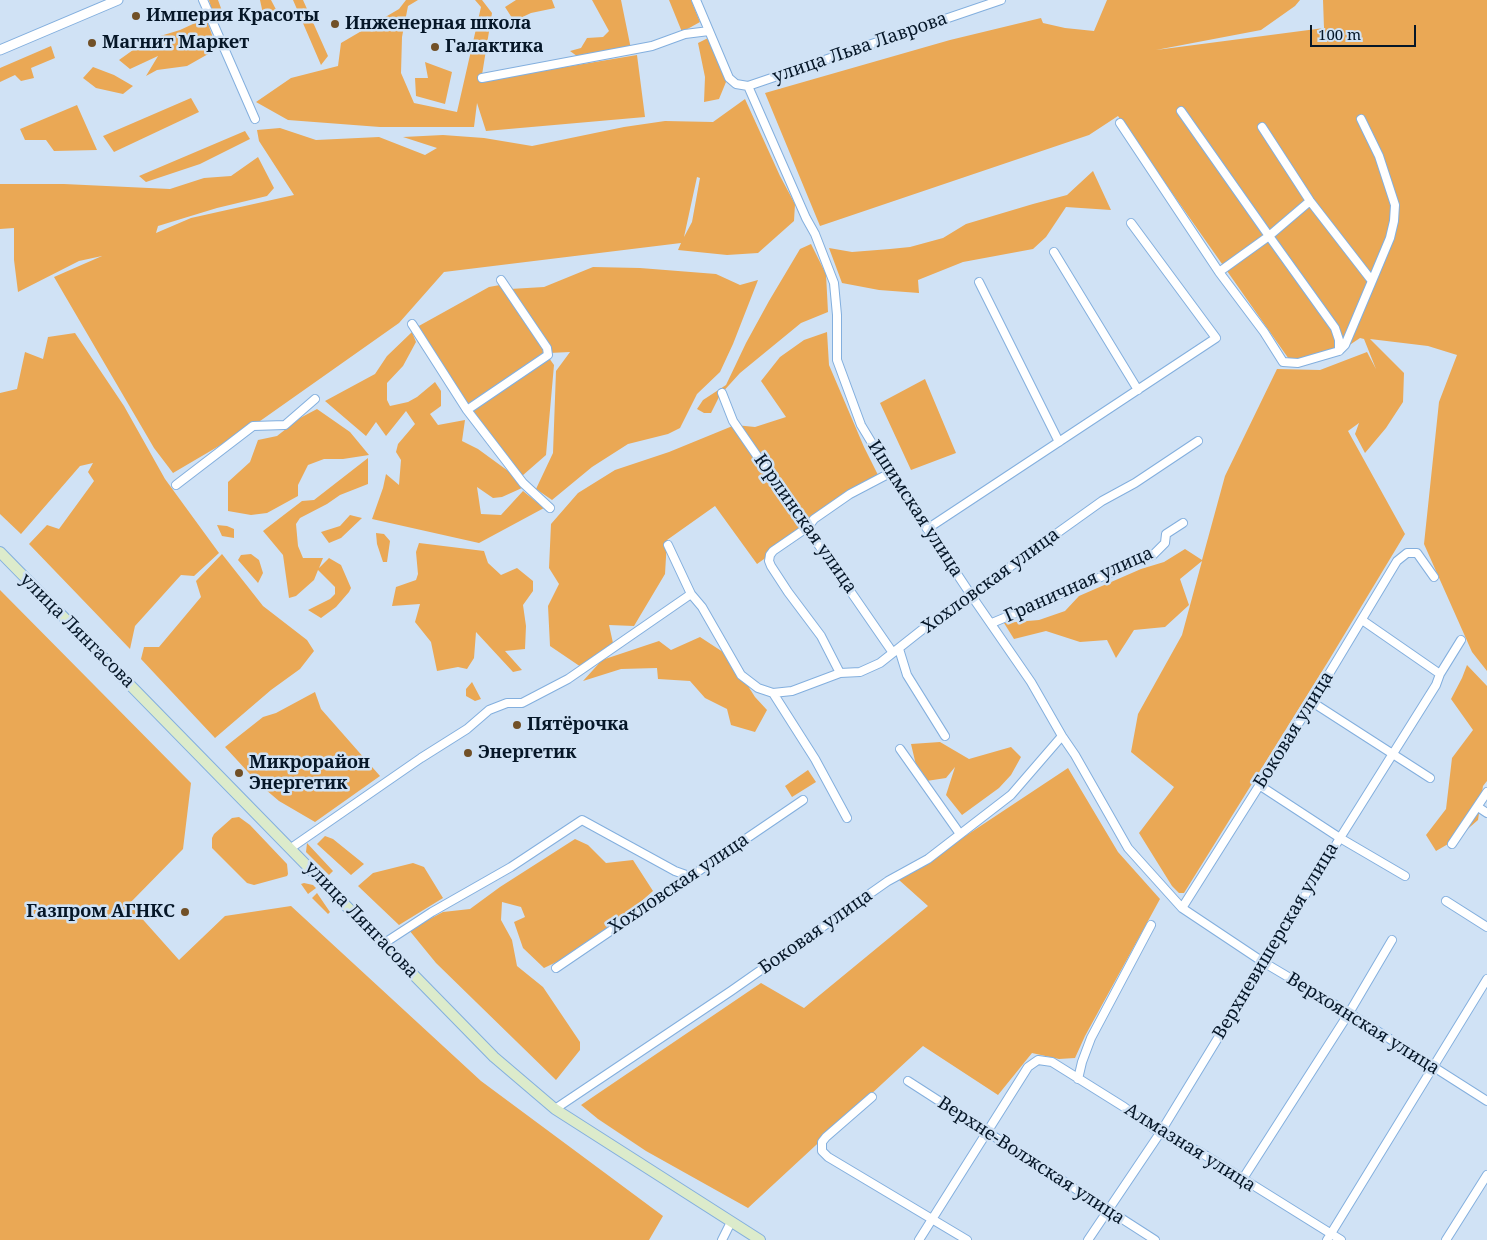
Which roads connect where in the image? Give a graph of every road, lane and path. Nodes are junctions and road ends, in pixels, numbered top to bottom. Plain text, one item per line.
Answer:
1 (118, 0) edge
2 (204, 0) edge
3 (696, 0) edge
4 (1001, 0) edge
5 (709, 31) junction
6 (0, 50) edge
7 (482, 78) dead end
8 (748, 86) junction
9 (1182, 111) dead end
10 (254, 119) dead end
11 (1361, 119) dead end
12 (1120, 123) dead end
13 (1262, 127) dead end
14 (1310, 201) junction
15 (1131, 224) dead end
16 (1268, 236) junction
17 (1054, 252) dead end
18 (1219, 272) junction
19 (501, 280) dead end
20 (1372, 281) junction
21 (979, 282) dead end
22 (412, 324) dead end
23 (1339, 351) junction
24 (1138, 390) junction
25 (722, 392) dead end
26 (314, 399) dead end
27 (467, 410) junction
28 (1198, 441) dead end
29 (1059, 442) junction
30 (890, 473) junction
31 (176, 485) dead end
32 (550, 508) dead end
33 (1183, 523) dead end
34 (808, 527) junction
35 (927, 529) junction
36 (668, 545) dead end
37 (0, 552) edge
38 (1434, 577) dead end
39 (691, 594) junction
40 (971, 595) junction
41 (1362, 620) junction
42 (992, 624) junction
43 (1461, 640) dead end
44 (896, 651) junction
45 (840, 673) junction
46 (1440, 674) junction
47 (772, 693) junction
48 (1312, 702) junction
49 (945, 736) dead end
50 (1062, 736) junction
51 (900, 749) dead end
52 (1392, 755) junction
53 (1430, 778) dead end
54 (1259, 785) junction
55 (1487, 792) edge
56 (803, 800) dead end
57 (1478, 807) junction
58 (1487, 813) edge
59 (847, 818) dead end
60 (960, 834) junction
61 (1340, 838) junction
62 (1452, 844) dead end
63 (291, 848) junction
64 (689, 876) junction
65 (1405, 876) dead end
66 (1168, 893) joint
67 (1446, 901) dead end
68 (1182, 908) junction
69 (1150, 925) dead end
70 (1487, 927) edge
71 (1392, 940) dead end
72 (383, 944) junction
73 (1263, 962) junction
74 (556, 968) dead end
75 (1487, 980) edge
76 (1349, 1013) junction
77 (1433, 1068) junction
78 (1078, 1079) junction
79 (908, 1081) dead end
80 (872, 1097) dead end
81 (1487, 1102) edge
82 (555, 1110) junction
83 (988, 1132) junction
84 (1160, 1132) junction
85 (1487, 1175) edge
86 (1242, 1180) junction
87 (1107, 1210) junction
88 (932, 1220) junction
89 (731, 1222) junction
90 (1329, 1237) edge
91 (722, 1240) edge
92 (760, 1240) edge
93 (919, 1240) edge
94 (967, 1240) edge
95 (1088, 1240) edge
96 (1155, 1240) edge
97 (1341, 1240) edge
98 (1446, 1240) edge

1 - 6 street
2 - 10 street
3 - 5 street
4 - 8 street, улица Льва Лаврова
5 - 7 street
5 - 8 street
8 - 30 street, Ишимская улица
9 - 16 street
11 - 20 street
12 - 18 street
13 - 14 street
14 - 16 street
14 - 20 street
15 - 24 street
16 - 18 street
16 - 23 street
17 - 24 street
18 - 23 street
19 - 27 street
20 - 23 street
21 - 29 street
22 - 27 street
24 - 29 street
25 - 34 street, Юрлинская улица
26 - 31 street
27 - 32 street
28 - 40 street, Хохловская улица
29 - 35 street
30 - 34 street
30 - 35 street, Ишимская улица
33 - 42 street, Граничная улица
34 - 44 street, Юрлинская улица
34 - 45 street
35 - 40 street, Ишимская улица
36 - 39 street
37 - 63 main road, улица Лянгасова
38 - 41 street, Боковая улица
39 - 47 street
39 - 63 street
40 - 42 street, Ишимская улица
40 - 44 street, Хохловская улица
41 - 46 street
41 - 48 street, Боковая улица
42 - 50 street, Ишимская улица
43 - 46 street, Верхневишерская улица
44 - 45 street, Хохловская улица
44 - 49 street, Юрлинская улица
45 - 47 street, Хохловская улица
46 - 52 street, Верхневишерская улица
47 - 59 street
48 - 52 street
48 - 54 street, Боковая улица
50 - 60 street, Боковая улица
50 - 66 street, Ишимская улица
51 - 60 street
52 - 53 street
52 - 61 street, Верхневишерская улица
54 - 61 street
54 - 68 street, Боковая улица
55 - 57 street
56 - 64 street, Хохловская улица
57 - 58 street
57 - 62 street
60 - 82 street, Боковая улица
61 - 65 street
61 - 73 street, Верхневишерская улица
63 - 72 main road, улица Лянгасова
64 - 72 street
64 - 74 street, Хохловская улица
66 - 68 street, Верхоянская улица
67 - 70 street
68 - 73 street, Верхоянская улица
69 - 78 street
71 - 76 street
72 - 82 main road, улица Лянгасова
73 - 76 street, Верхоянская улица
73 - 84 street, Верхневишерская улица
75 - 77 street
76 - 77 street, Верхоянская улица
76 - 86 street
77 - 81 street, Верхоянская улица
77 - 90 street
78 - 83 street, Алмазная улица
78 - 84 street, Алмазная улица
79 - 83 street, Верхне-Волжская улица
80 - 88 street
82 - 89 main road, улица Лянгасова
83 - 87 street, Верхне-Волжская улица
83 - 88 street
84 - 86 street, Алмазная улица
84 - 87 street, Верхневишерская улица
85 - 98 street
86 - 90 street, Алмазная улица
87 - 95 street, Верхневишерская улица
87 - 96 street, Верхне-Волжская улица
88 - 93 street
88 - 94 street
89 - 91 street
89 - 92 main road, улица Лянгасова
90 - 97 street, Алмазная улица

